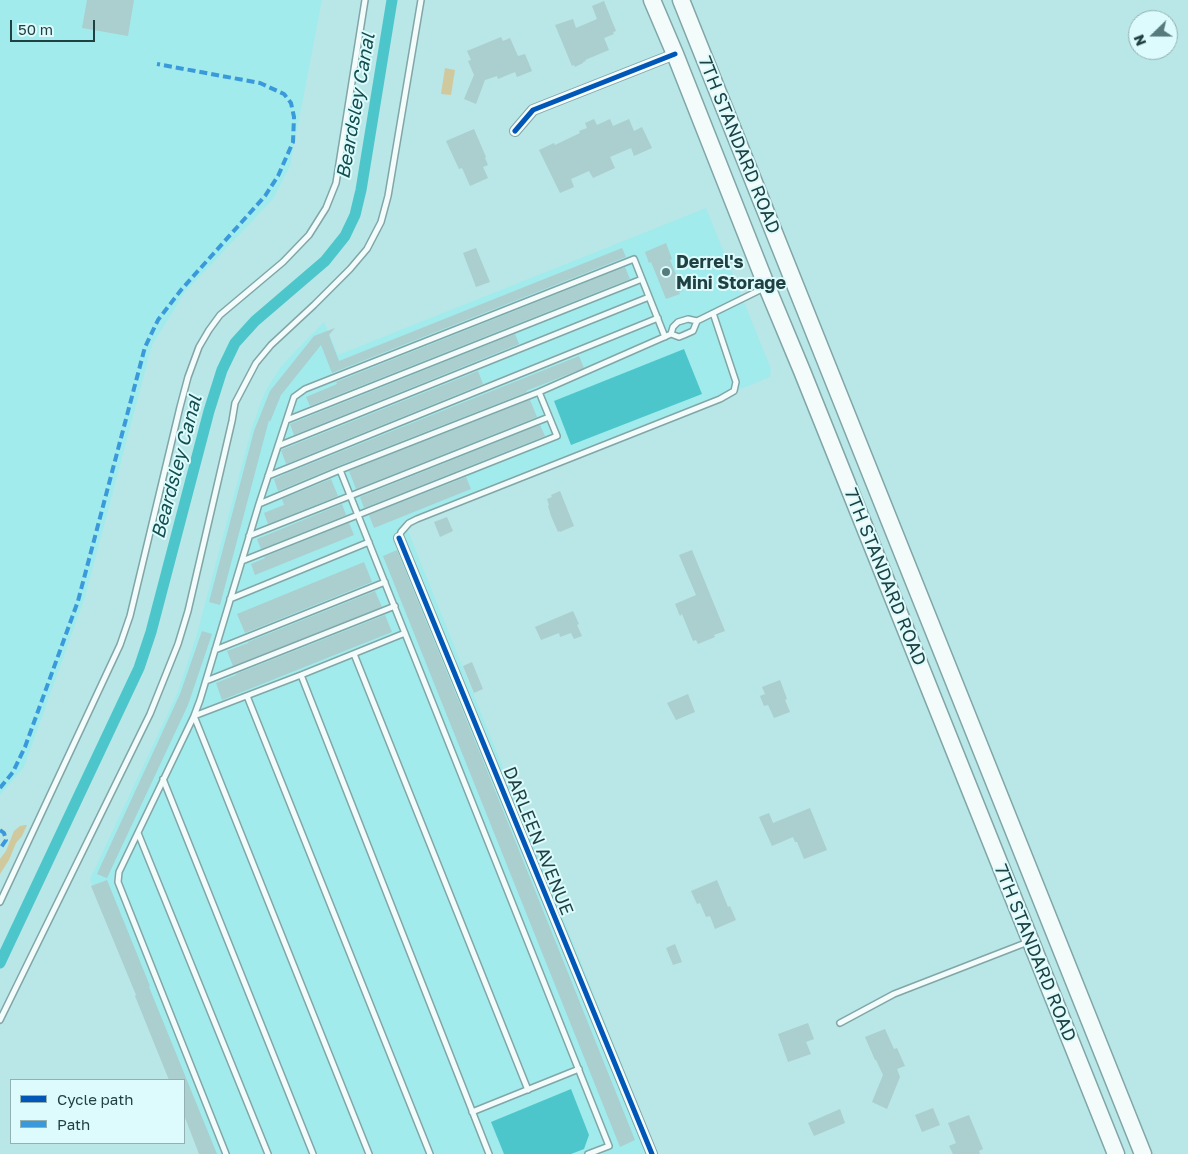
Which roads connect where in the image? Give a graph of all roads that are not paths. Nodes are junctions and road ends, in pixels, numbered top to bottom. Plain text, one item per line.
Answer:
1 (365, 0) edge
2 (421, 0) edge
3 (652, 0) edge
4 (681, 0) edge
5 (674, 54) junction
6 (515, 131) dead end
7 (642, 279) junction
8 (767, 287) junction
9 (649, 297) junction
10 (713, 313) junction
11 (658, 318) junction
12 (697, 321) junction
13 (671, 334) junction
14 (665, 337) junction
15 (539, 392) junction
16 (550, 417) junction
17 (287, 420) junction
18 (278, 446) junction
19 (340, 470) junction
20 (268, 476) junction
21 (351, 496) junction
22 (259, 504) junction
23 (358, 515) junction
24 (249, 536) junction
25 (399, 538) joint
26 (369, 542) junction
27 (242, 561) junction
28 (385, 582) junction
29 (230, 599) junction
30 (395, 606) junction
31 (405, 633) junction
32 (215, 650) junction
33 (354, 654) junction
34 (301, 675) junction
35 (206, 681) junction
36 (247, 696) junction
37 (194, 716) junction
38 (163, 779) junction
39 (138, 833) junction
40 (0, 902) edge
41 (1030, 941) junction
42 (0, 1020) edge
43 (840, 1024) dead end
44 (579, 1069) junction
45 (528, 1090) junction
46 (472, 1112) junction
47 (226, 1154) edge
48 (268, 1154) edge
49 (313, 1154) edge
50 (369, 1154) edge
51 (430, 1154) edge
52 (489, 1154) edge
53 (588, 1154) edge
54 (652, 1154) edge
55 (1116, 1154) edge
56 (1143, 1154) edge

1 - 40 lane
2 - 42 lane
3 - 5 main road, 7TH STANDARD ROAD
4 - 56 main road, 7TH STANDARD ROAD
5 - 6 street
5 - 8 main road, 7TH STANDARD ROAD
7 - 9 lane
7 - 17 lane
7 - 17 lane
8 - 10 lane
8 - 41 main road, 7TH STANDARD ROAD
9 - 11 lane
9 - 18 lane
10 - 12 lane
10 - 25 lane
11 - 14 lane
11 - 20 lane
12 - 13 lane
12 - 13 lane
13 - 14 lane
14 - 15 lane
15 - 16 lane
15 - 19 lane
16 - 21 lane
16 - 23 lane
17 - 18 lane
18 - 20 lane
19 - 21 lane
19 - 22 lane
20 - 22 lane
21 - 23 lane
21 - 24 lane
22 - 24 lane
23 - 26 lane
23 - 27 lane
24 - 27 lane
25 - 54 street, DARLEEN AVENUE
26 - 28 lane
26 - 29 lane
27 - 29 lane
28 - 30 lane
28 - 32 lane
29 - 32 lane
30 - 31 lane
30 - 35 lane
31 - 33 lane
31 - 44 lane
32 - 35 lane
33 - 34 lane
33 - 45 lane
34 - 36 lane
34 - 46 lane
35 - 37 lane
36 - 37 lane
36 - 51 lane
37 - 38 lane
37 - 50 lane
38 - 39 lane
38 - 49 lane
39 - 47 lane
39 - 48 lane
41 - 43 lane
41 - 55 main road, 7TH STANDARD ROAD
44 - 45 lane
44 - 53 lane
45 - 46 lane
46 - 52 lane

